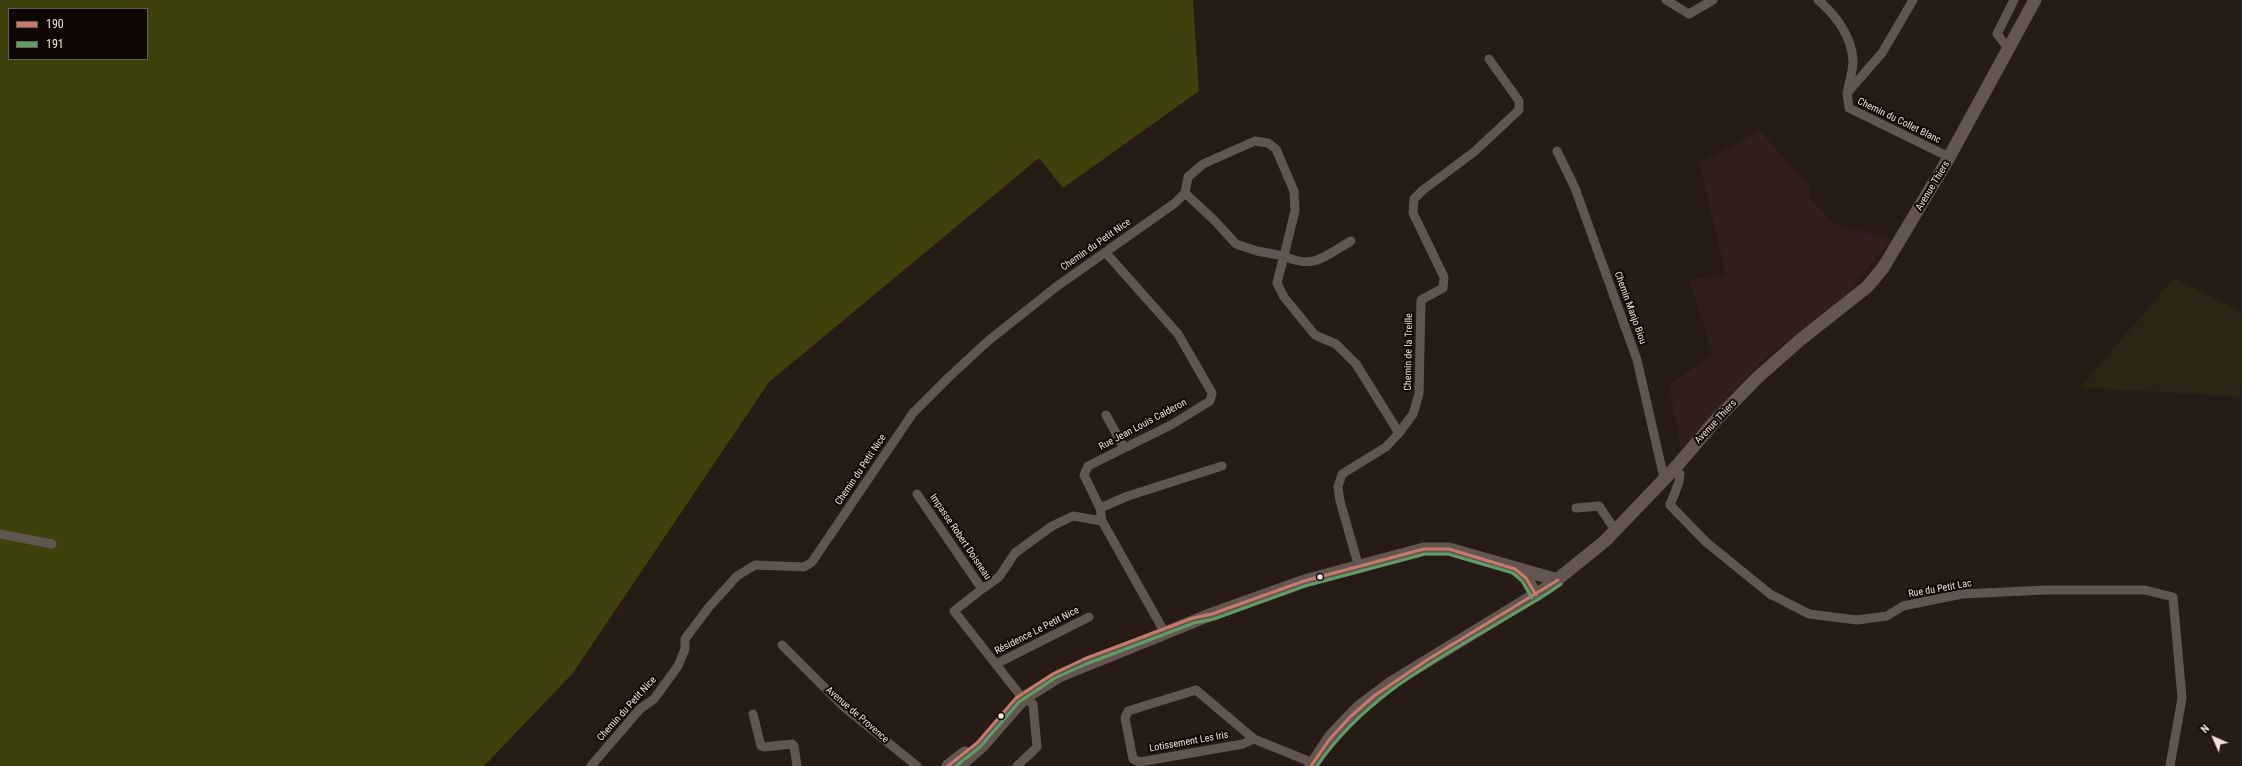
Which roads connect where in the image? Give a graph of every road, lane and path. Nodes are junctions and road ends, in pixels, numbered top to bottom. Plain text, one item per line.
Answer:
1 (1666, 0) edge
2 (1713, 0) edge
3 (1818, 0) edge
4 (1913, 0) edge
5 (2014, 0) edge
6 (2035, 0) edge
7 (2008, 48) junction
8 (1489, 59) dead end
9 (1847, 93) junction
10 (1557, 151) dead end
11 (1950, 157) junction
12 (1185, 193) junction
13 (1351, 241) dead end
14 (1106, 253) junction
15 (1284, 256) junction
16 (1106, 415) dead end
17 (1399, 433) junction
18 (1124, 448) junction
19 (1222, 466) dead end
20 (1675, 468) junction
21 (1664, 478) junction
22 (917, 494) dead end
23 (1100, 508) junction
24 (1576, 508) dead end
25 (1102, 521) junction
26 (1615, 530) junction
27 (0, 534) edge
28 (52, 544) dead end
29 (1357, 568) junction
30 (1515, 569) junction
31 (1558, 580) junction
32 (982, 589) junction
33 (1536, 595) junction
34 (1089, 617) dead end
35 (1164, 631) junction
36 (782, 645) dead end
37 (996, 664) junction
38 (1022, 696) junction
39 (754, 714) dead end
40 (1254, 739) junction
41 (1312, 764) edge
42 (591, 766) edge
43 (797, 766) edge
44 (917, 766) edge
45 (948, 766) edge
46 (959, 766) edge
47 (1017, 766) edge
48 (2170, 766) edge

1 - 2 street
3 - 9 street
4 - 9 street, Chemin du Collet Blanc
5 - 7 street
6 - 7 main road, Avenue Thiers
7 - 11 main road, Avenue Thiers
8 - 17 street, Chemin de la Treille
9 - 11 street, Chemin du Collet Blanc
10 - 21 street, Chemin Manjo Biou
11 - 20 main road, Avenue Thiers
12 - 14 street, Chemin du Petit Nice
12 - 15 street
12 - 15 street
13 - 15 street
14 - 18 street, Rue Jean Louis Calderon
14 - 42 street, Chemin du Petit Nice
15 - 17 street
16 - 18 street
17 - 29 street, Chemin de la Treille
18 - 23 street, Rue Jean Louis Calderon
19 - 23 street
20 - 21 main road, Avenue Thiers
20 - 48 street, Rue du Petit Lac
21 - 26 main road, Avenue Thiers
22 - 32 street, Impasse Robert Doisneau
23 - 25 street, Rue Jean Louis Calderon
24 - 26 street
25 - 32 street
25 - 35 street, Rue Jean Louis Calderon
26 - 31 main road, Avenue Thiers
27 - 28 street
29 - 30 main road
29 - 35 main road
30 - 31 main road
30 - 33 main road
31 - 33 main road, Avenue Thiers
32 - 37 street, Impasse Robert Doisneau
33 - 41 main road, Avenue Thiers
34 - 37 street, Résidence Le Petit Nice
35 - 38 main road
36 - 44 street, Avenue de Provence
37 - 38 street, Impasse Robert Doisneau
38 - 45 main road
38 - 46 main road
38 - 47 street, Impasse Robert Doisneau
39 - 43 street
40 - 40 street, Lotissement Les Iris
40 - 41 street, Lotissement Les Iris

